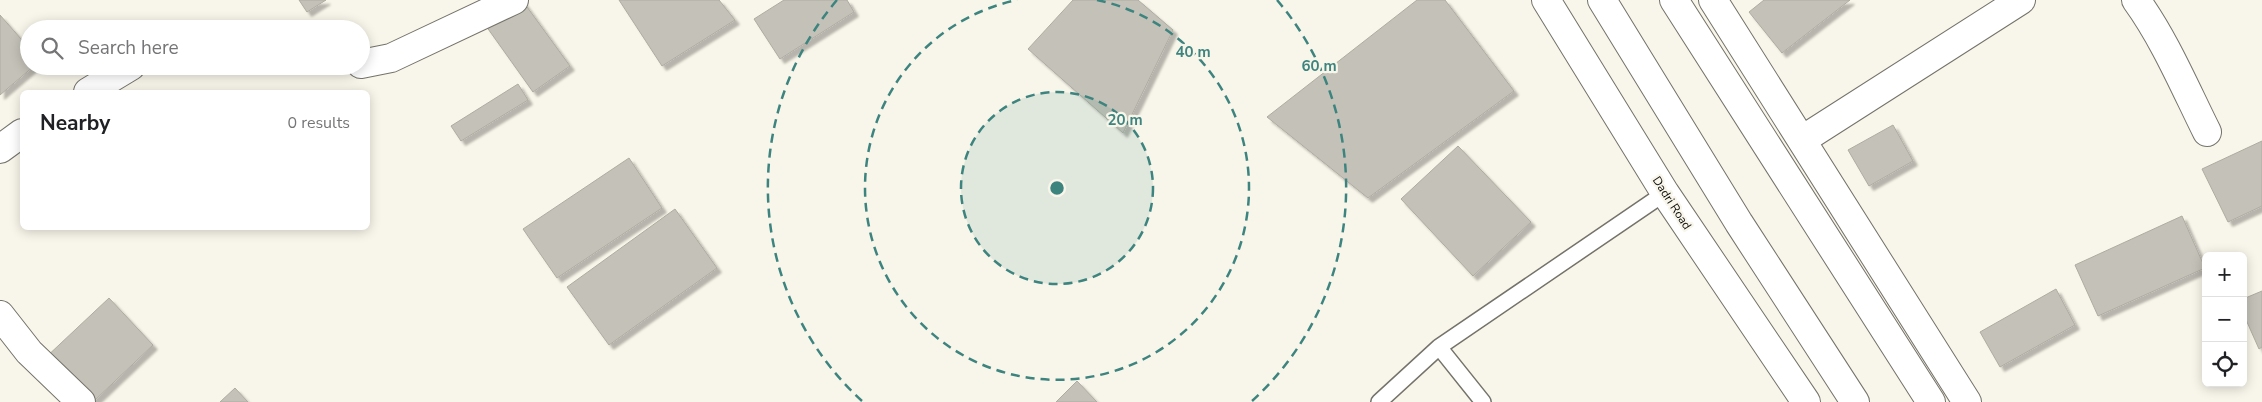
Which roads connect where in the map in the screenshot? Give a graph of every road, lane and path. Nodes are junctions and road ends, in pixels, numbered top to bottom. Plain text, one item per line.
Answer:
1 (514, 0) edge
2 (1546, 0) edge
3 (1602, 0) edge
4 (1674, 0) edge
5 (1713, 0) edge
6 (2021, 0) edge
7 (2136, 0) edge
8 (370, 62) edge
9 (116, 75) edge
10 (91, 90) edge
11 (2207, 132) dead end
12 (20, 134) edge
13 (1802, 140) junction
14 (0, 149) edge
15 (1665, 193) junction
16 (0, 315) edge
17 (1439, 347) junction
18 (81, 402) edge
19 (1379, 402) edge
20 (1483, 402) edge
21 (1806, 402) edge
22 (1855, 402) edge
23 (1931, 402) edge
24 (1968, 402) edge

1 - 8 street
2 - 15 street, Dadri Road
3 - 22 street
4 - 23 street
5 - 13 street
6 - 13 street
7 - 11 street
9 - 10 street
12 - 14 street
13 - 24 street
15 - 17 lane
15 - 21 street, Dadri Road
16 - 18 street
17 - 19 lane
17 - 20 lane

